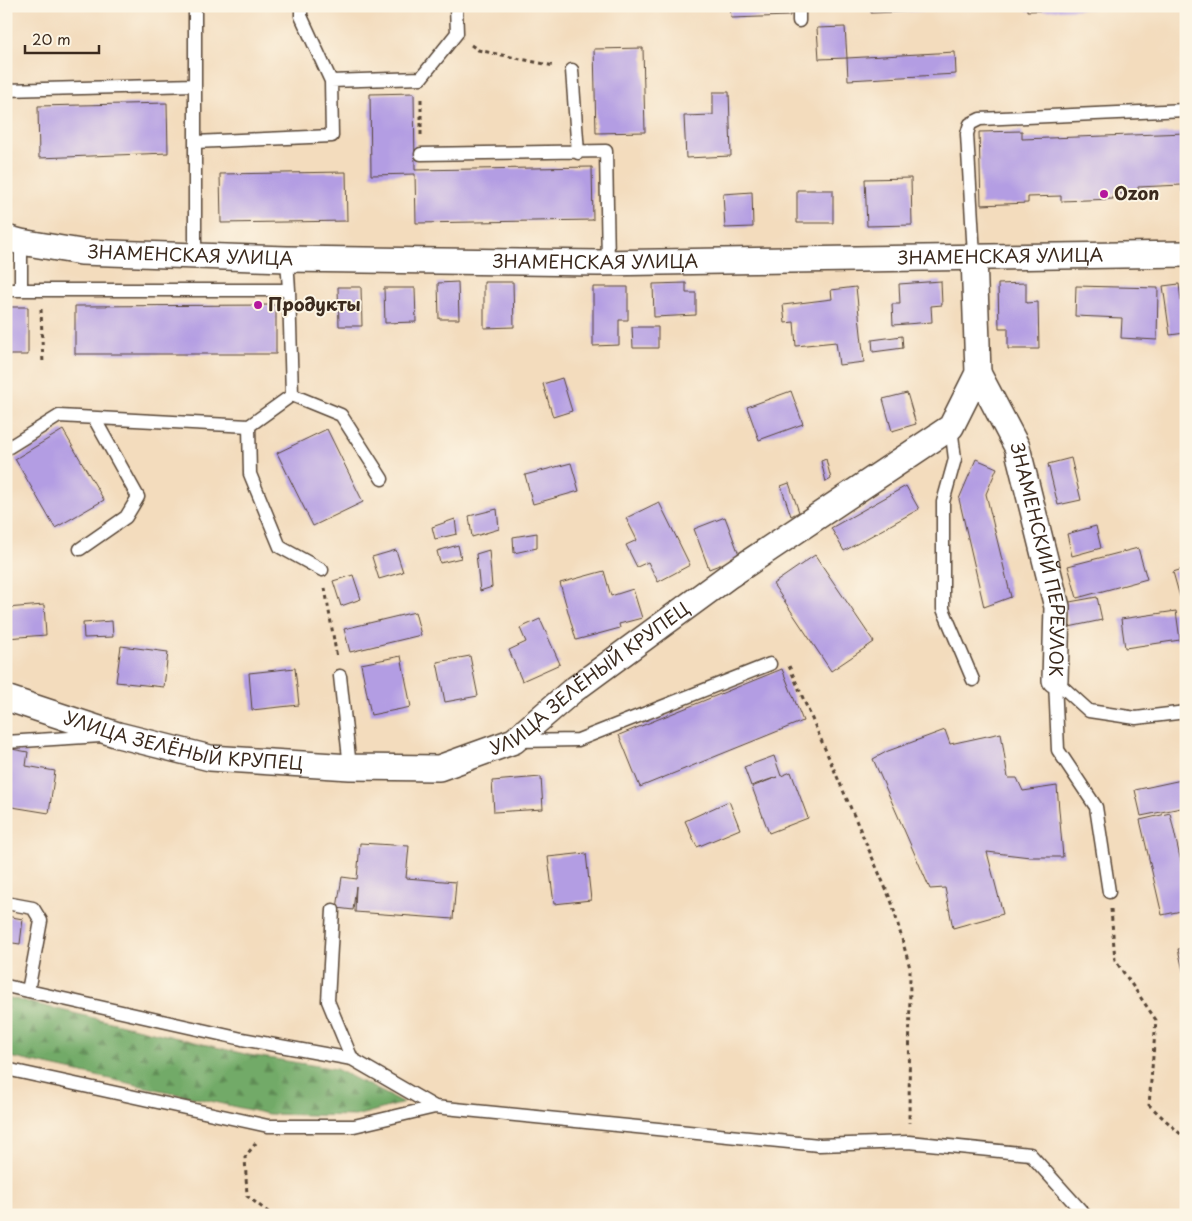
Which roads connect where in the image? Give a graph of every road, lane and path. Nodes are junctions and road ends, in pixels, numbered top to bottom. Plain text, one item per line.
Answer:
1 (195, 6) edge
2 (301, 6) edge
3 (456, 6) edge
4 (799, 6) edge
5 (799, 21) dead end
6 (457, 33) junction
7 (572, 70) joint
8 (421, 78) junction
9 (331, 81) junction
10 (195, 85) junction
11 (6, 90) edge
12 (1186, 110) edge
13 (195, 142) junction
14 (578, 152) junction
15 (421, 154) joint
16 (14, 240) edge
17 (1186, 254) edge
18 (195, 256) junction
19 (974, 256) junction
20 (287, 259) junction
21 (608, 263) junction
22 (6, 290) edge
23 (21, 290) junction
24 (41, 290) junction
25 (289, 290) junction
26 (43, 365) dead end
27 (978, 373) junction
28 (292, 395) junction
29 (94, 418) junction
30 (249, 426) junction
31 (950, 427) junction
32 (6, 449) edge
33 (382, 479) dead end
34 (80, 549) dead end
35 (322, 570) joint
36 (770, 664) joint
37 (340, 676) joint
38 (973, 680) dead end
39 (1055, 680) junction
40 (6, 698) edge
41 (1186, 712) edge
42 (118, 735) junction
43 (514, 741) junction
44 (6, 742) edge
45 (350, 767) junction
46 (1110, 892) joint
47 (6, 903) edge
48 (333, 910) dead end
49 (6, 986) edge
50 (28, 991) junction
51 (352, 1059) junction
52 (6, 1069) edge
53 (435, 1107) junction
54 (268, 1126) junction
55 (1186, 1139) edge
56 (909, 1142) junction
57 (272, 1215) edge
58 (1085, 1215) edge

1 - 10 lane
2 - 9 lane
3 - 6 lane
4 - 5 lane
6 - 7 path
6 - 8 lane
7 - 14 lane
8 - 9 lane
8 - 15 path
9 - 13 lane
10 - 11 lane
10 - 13 lane
12 - 19 lane
13 - 18 lane
14 - 15 lane
14 - 21 lane
16 - 18 street, ЗНАМЕНСКАЯ УЛИЦА
16 - 23 lane
17 - 19 street, ЗНАМЕНСКАЯ УЛИЦА
18 - 20 street, ЗНАМЕНСКАЯ УЛИЦА
19 - 21 street, ЗНАМЕНСКАЯ УЛИЦА
19 - 27 street, УЛИЦА ЗЕЛЁНЫЙ КРУПЕЦ
20 - 21 street, ЗНАМЕНСКАЯ УЛИЦА
20 - 25 lane
22 - 23 lane
23 - 24 lane
24 - 25 lane
24 - 26 path
25 - 28 lane
27 - 31 street, УЛИЦА ЗЕЛЁНЫЙ КРУПЕЦ
27 - 39 street, ЗНАМЕНСКИЙ ПЕРЕУЛОК
28 - 30 lane
28 - 33 lane
29 - 30 lane
29 - 32 lane
29 - 34 lane
30 - 35 lane
31 - 38 lane
31 - 43 street, УЛИЦА ЗЕЛЁНЫЙ КРУПЕЦ
35 - 37 path
36 - 43 lane
36 - 56 path
37 - 45 lane
39 - 41 lane
39 - 46 lane, ЗНАМЕНСКИЙ ПЕРЕУЛОК
40 - 42 street, УЛИЦА ЗЕЛЁНЫЙ КРУПЕЦ
42 - 44 lane
42 - 45 street, УЛИЦА ЗЕЛЁНЫЙ КРУПЕЦ
43 - 45 street, УЛИЦА ЗЕЛЁНЫЙ КРУПЕЦ
46 - 55 path
47 - 50 lane
48 - 51 lane
49 - 50 lane
50 - 51 lane
51 - 53 lane
52 - 54 lane
53 - 54 lane
53 - 56 lane
54 - 57 path
56 - 58 lane

